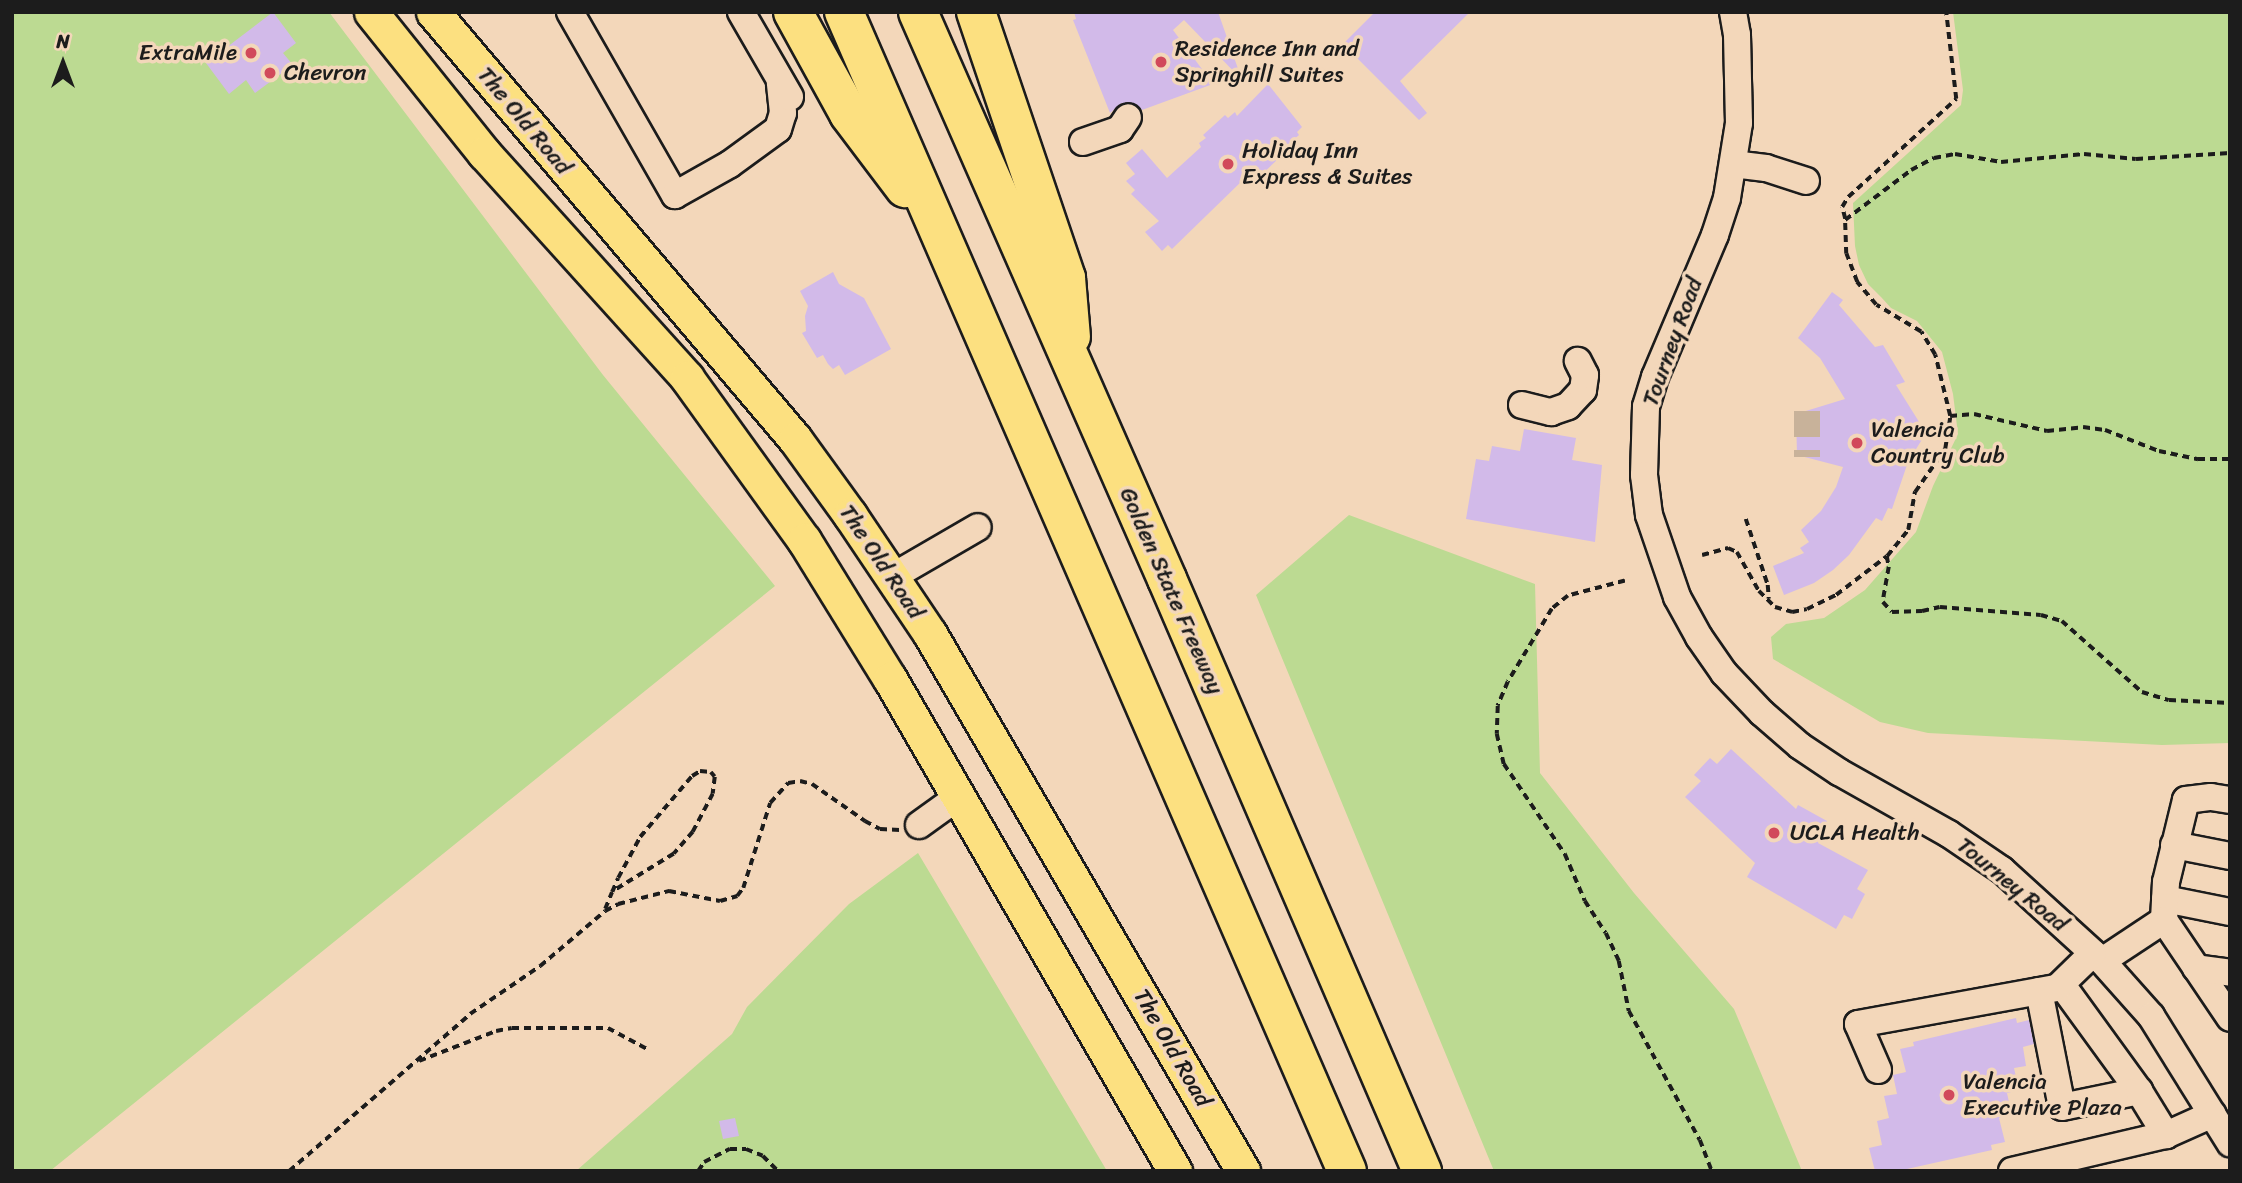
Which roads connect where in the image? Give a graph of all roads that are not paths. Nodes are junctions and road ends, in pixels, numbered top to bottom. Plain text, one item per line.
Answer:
1 (371, 12) edge
2 (433, 12) edge
3 (570, 12) edge
4 (741, 12) edge
5 (793, 12) edge
6 (844, 12) edge
7 (918, 12) edge
8 (976, 12) edge
9 (1733, 12) edge
10 (1128, 117) dead end
11 (1083, 142) dead end
12 (1734, 164) junction
13 (1806, 181) dead end
14 (943, 237) junction
15 (1578, 360) dead end
16 (1073, 367) junction
17 (1522, 405) dead end
18 (978, 527) dead end
19 (892, 577) junction
20 (958, 797) junction
21 (2230, 800) edge
22 (919, 825) road end
23 (2174, 845) junction
24 (2230, 856) edge
25 (2165, 910) junction
26 (2230, 912) edge
27 (2098, 957) junction
28 (2196, 968) junction
29 (2230, 973) edge
30 (2051, 988) junction
31 (2230, 1018) edge
32 (1878, 1070) dead end
33 (2139, 1091) junction
34 (2224, 1131) edge
35 (2166, 1135) junction
36 (1175, 1171) edge
37 (1243, 1171) edge
38 (1347, 1171) edge
39 (1422, 1171) edge
40 (2012, 1171) edge

1 - 20 main road, The Old Road
2 - 19 main road, The Old Road
3 - 4 street
5 - 14 highway
6 - 14 highway
7 - 16 highway, Golden State Freeway
8 - 16 highway
9 - 12 street, Tourney Road
10 - 11 street
12 - 13 street
12 - 27 street, Tourney Road
14 - 38 highway
15 - 17 street
16 - 39 highway, Golden State Freeway
18 - 19 street
19 - 37 main road, The Old Road
20 - 22 street
20 - 36 main road, The Old Road
21 - 23 street
23 - 24 street
23 - 25 street
25 - 26 street
25 - 27 street
25 - 28 street
27 - 30 street
27 - 34 street, Tourney Road
28 - 29 street
28 - 31 street
30 - 32 street
30 - 33 street
30 - 33 street
33 - 35 street
34 - 35 street
35 - 40 street

